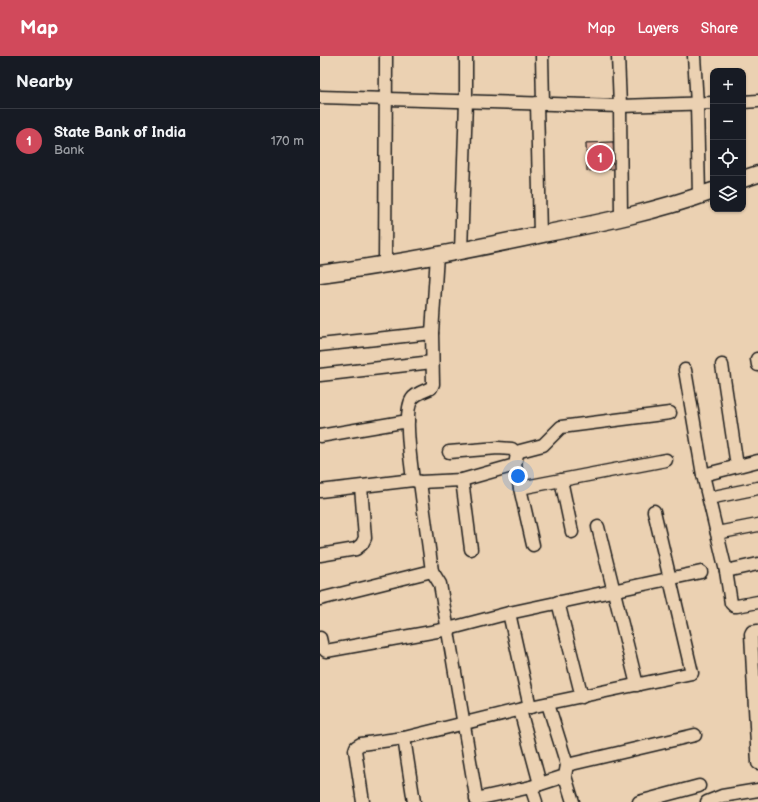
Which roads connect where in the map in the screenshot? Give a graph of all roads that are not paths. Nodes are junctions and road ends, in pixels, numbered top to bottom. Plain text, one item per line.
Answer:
1 (386, 56) edge
2 (466, 56) edge
3 (542, 56) edge
4 (618, 56) edge
5 (694, 56) edge
6 (320, 97) edge
7 (385, 100) junction
8 (466, 101) junction
9 (758, 101) edge
10 (746, 102) edge
11 (710, 103) edge
12 (540, 104) junction
13 (697, 104) junction
14 (620, 106) junction
15 (758, 174) edge
16 (746, 178) edge
17 (706, 193) edge
18 (620, 218) junction
19 (540, 235) junction
20 (461, 251) junction
21 (437, 255) junction
22 (385, 265) junction
23 (320, 274) edge
24 (432, 333) junction
25 (320, 345) edge
26 (432, 362) junction
27 (722, 366) dead end
28 (685, 370) dead end
29 (320, 375) edge
30 (670, 413) dead end
31 (408, 421) junction
32 (320, 436) edge
33 (449, 452) dead end
34 (516, 459) junction
35 (666, 460) dead end
36 (758, 461) edge
37 (737, 466) junction
38 (704, 475) junction
39 (462, 480) junction
40 (561, 480) junction
41 (416, 481) junction
42 (361, 486) junction
43 (520, 488) junction
44 (758, 488) edge
45 (320, 491) edge
46 (709, 498) junction
47 (654, 511) dead end
48 (758, 525) edge
49 (598, 527) dead end
50 (572, 532) dead end
51 (717, 533) junction
52 (533, 545) dead end
53 (471, 549) dead end
54 (320, 555) edge
55 (758, 564) edge
56 (432, 571) junction
57 (726, 571) junction
58 (701, 572) dead end
59 (670, 579) junction
60 (613, 591) junction
61 (320, 599) edge
62 (558, 602) junction
63 (758, 602) edge
64 (509, 613) junction
65 (448, 629) junction
66 (758, 631) edge
67 (320, 638) edge
68 (637, 685) junction
69 (582, 697) junction
70 (548, 704) junction
71 (525, 708) junction
72 (464, 724) junction
73 (695, 735) dead end
74 (404, 738) junction
75 (758, 763) edge
76 (566, 770) junction
77 (536, 785) junction
78 (699, 786) dead end
79 (758, 790) edge
80 (477, 800) edge
81 (363, 802) edge
82 (414, 802) edge
83 (536, 802) edge
84 (573, 802) edge
85 (639, 802) edge
86 (707, 802) edge

1 - 7 street
2 - 8 street
3 - 12 street
4 - 14 street
5 - 13 street
6 - 7 street
7 - 8 street
7 - 22 street
8 - 12 street
8 - 20 street
9 - 10 street
11 - 13 street
12 - 14 street
12 - 19 street
13 - 14 street
13 - 17 street
14 - 18 street
15 - 16 street
17 - 18 street
18 - 19 street
19 - 20 street
20 - 21 street
21 - 22 street
21 - 24 street
22 - 23 street
24 - 25 street
24 - 26 street
26 - 29 street
26 - 31 street
27 - 37 street
28 - 38 street
30 - 34 street
31 - 32 street
31 - 41 street
33 - 34 street
34 - 39 street
34 - 43 street
35 - 40 street
36 - 37 street
37 - 38 street
38 - 46 street
39 - 41 street
39 - 53 street
40 - 43 street
40 - 50 street
41 - 42 street
41 - 56 street
42 - 45 street
42 - 54 street
43 - 52 street
44 - 46 street
46 - 51 street
47 - 59 street
48 - 51 street
49 - 60 street
51 - 57 street
55 - 57 street
56 - 61 street
56 - 65 street
57 - 63 street
58 - 59 street
59 - 60 street
59 - 68 street
60 - 62 street
60 - 68 street
62 - 64 street
62 - 69 street
64 - 65 street
64 - 71 street
65 - 67 street
65 - 72 street
66 - 75 street
68 - 69 street
69 - 70 street
70 - 71 street
70 - 76 street
71 - 72 street
71 - 77 street
72 - 74 street
72 - 80 street
73 - 76 street
74 - 81 street
74 - 82 street
76 - 77 street
76 - 84 street
77 - 80 street
77 - 83 street
78 - 85 street
79 - 86 street

